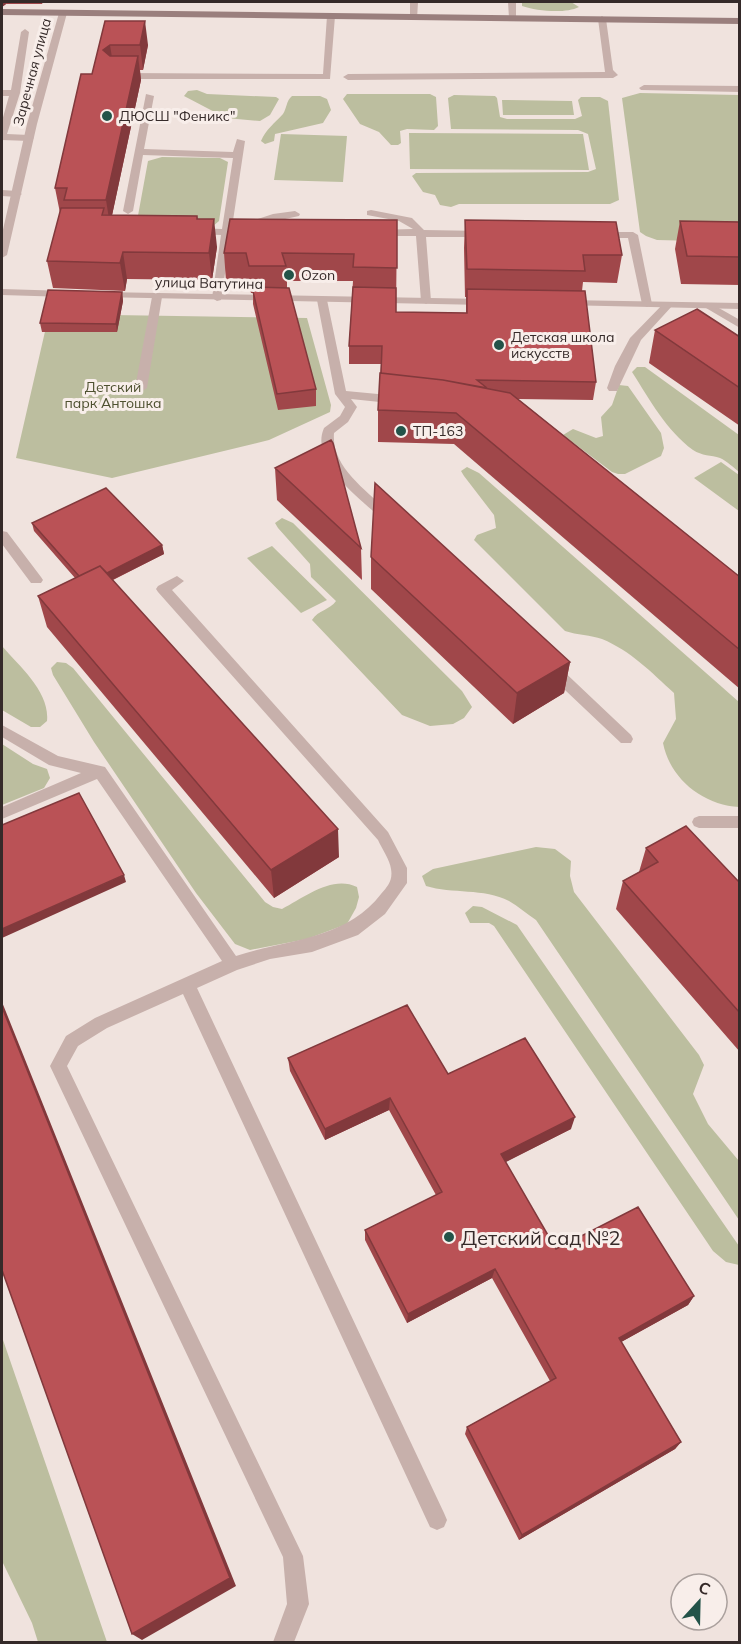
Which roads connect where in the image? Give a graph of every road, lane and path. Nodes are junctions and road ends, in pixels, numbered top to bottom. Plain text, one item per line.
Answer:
1 (66, 2) edge
2 (414, 2) edge
3 (512, 2) edge
4 (2, 12) edge
5 (63, 13) junction
6 (331, 16) junction
7 (414, 17) junction
8 (513, 18) junction
9 (602, 19) junction
10 (740, 21) edge
11 (25, 32) dead end
12 (114, 75) edge
13 (348, 77) dead end
14 (644, 88) dead end
15 (740, 89) edge
16 (2, 93) edge
17 (15, 93) junction
18 (149, 96) dead end
19 (2, 136) edge
20 (29, 138) junction
21 (240, 141) dead end
22 (138, 152) junction
23 (237, 155) junction
24 (2, 194) edge
25 (17, 194) junction
26 (128, 211) dead end
27 (371, 213) dead end
28 (295, 214) dead end
29 (226, 228) junction
30 (181, 231) edge
31 (368, 233) edge
32 (422, 233) junction
33 (491, 234) edge
34 (584, 235) edge
35 (2, 248) edge
36 (2, 292) edge
37 (157, 297) junction
38 (217, 298) junction
39 (322, 300) junction
40 (426, 301) junction
41 (496, 302) edge
42 (554, 303) edge
43 (647, 304) junction
44 (668, 305) junction
45 (710, 306) junction
46 (740, 306) edge
47 (740, 325) edge
48 (141, 388) dead end
49 (614, 388) dead end
50 (341, 394) junction
51 (409, 401) edge
52 (401, 530) edge
53 (2, 535) edge
54 (36, 580) dead end
55 (177, 581) dead end
56 (543, 661) edge
57 (2, 730) edge
58 (626, 739) dead end
59 (100, 771) junction
60 (2, 813) edge
61 (699, 822) dead end
62 (740, 822) edge
63 (233, 964) junction
64 (188, 986) junction
65 (437, 1520) dead end
66 (284, 1642) edge

1 - 5 main road, Заречная улица
2 - 7 street
3 - 8 street
4 - 5 main road
5 - 6 main road
5 - 20 street, Заречная улица
6 - 7 main road
6 - 12 street
7 - 8 main road
8 - 9 main road
9 - 10 main road
9 - 13 street
11 - 17 street
14 - 15 street
16 - 17 street
17 - 19 street
18 - 22 street
19 - 20 street
20 - 25 street, Заречная улица
21 - 23 street
22 - 23 street
22 - 26 street
23 - 29 street
24 - 25 street
25 - 35 street, Заречная улица
27 - 32 street
28 - 29 street
29 - 30 street
29 - 38 street
31 - 32 street
32 - 33 street
32 - 40 street
34 - 43 street
36 - 37 street, улица Ватутина
37 - 38 street, улица Ватутина
37 - 48 street
38 - 39 street, улица Ватутина
39 - 40 street, улица Ватутина
39 - 50 street
40 - 41 street, улица Ватутина
42 - 43 street
43 - 44 street
44 - 45 street
44 - 49 street
45 - 46 street
45 - 47 street
50 - 51 street
50 - 52 street
53 - 54 street
55 - 63 street
56 - 58 street
57 - 59 street
59 - 60 street
59 - 63 street
61 - 62 street
63 - 64 street
64 - 65 street
64 - 66 street

